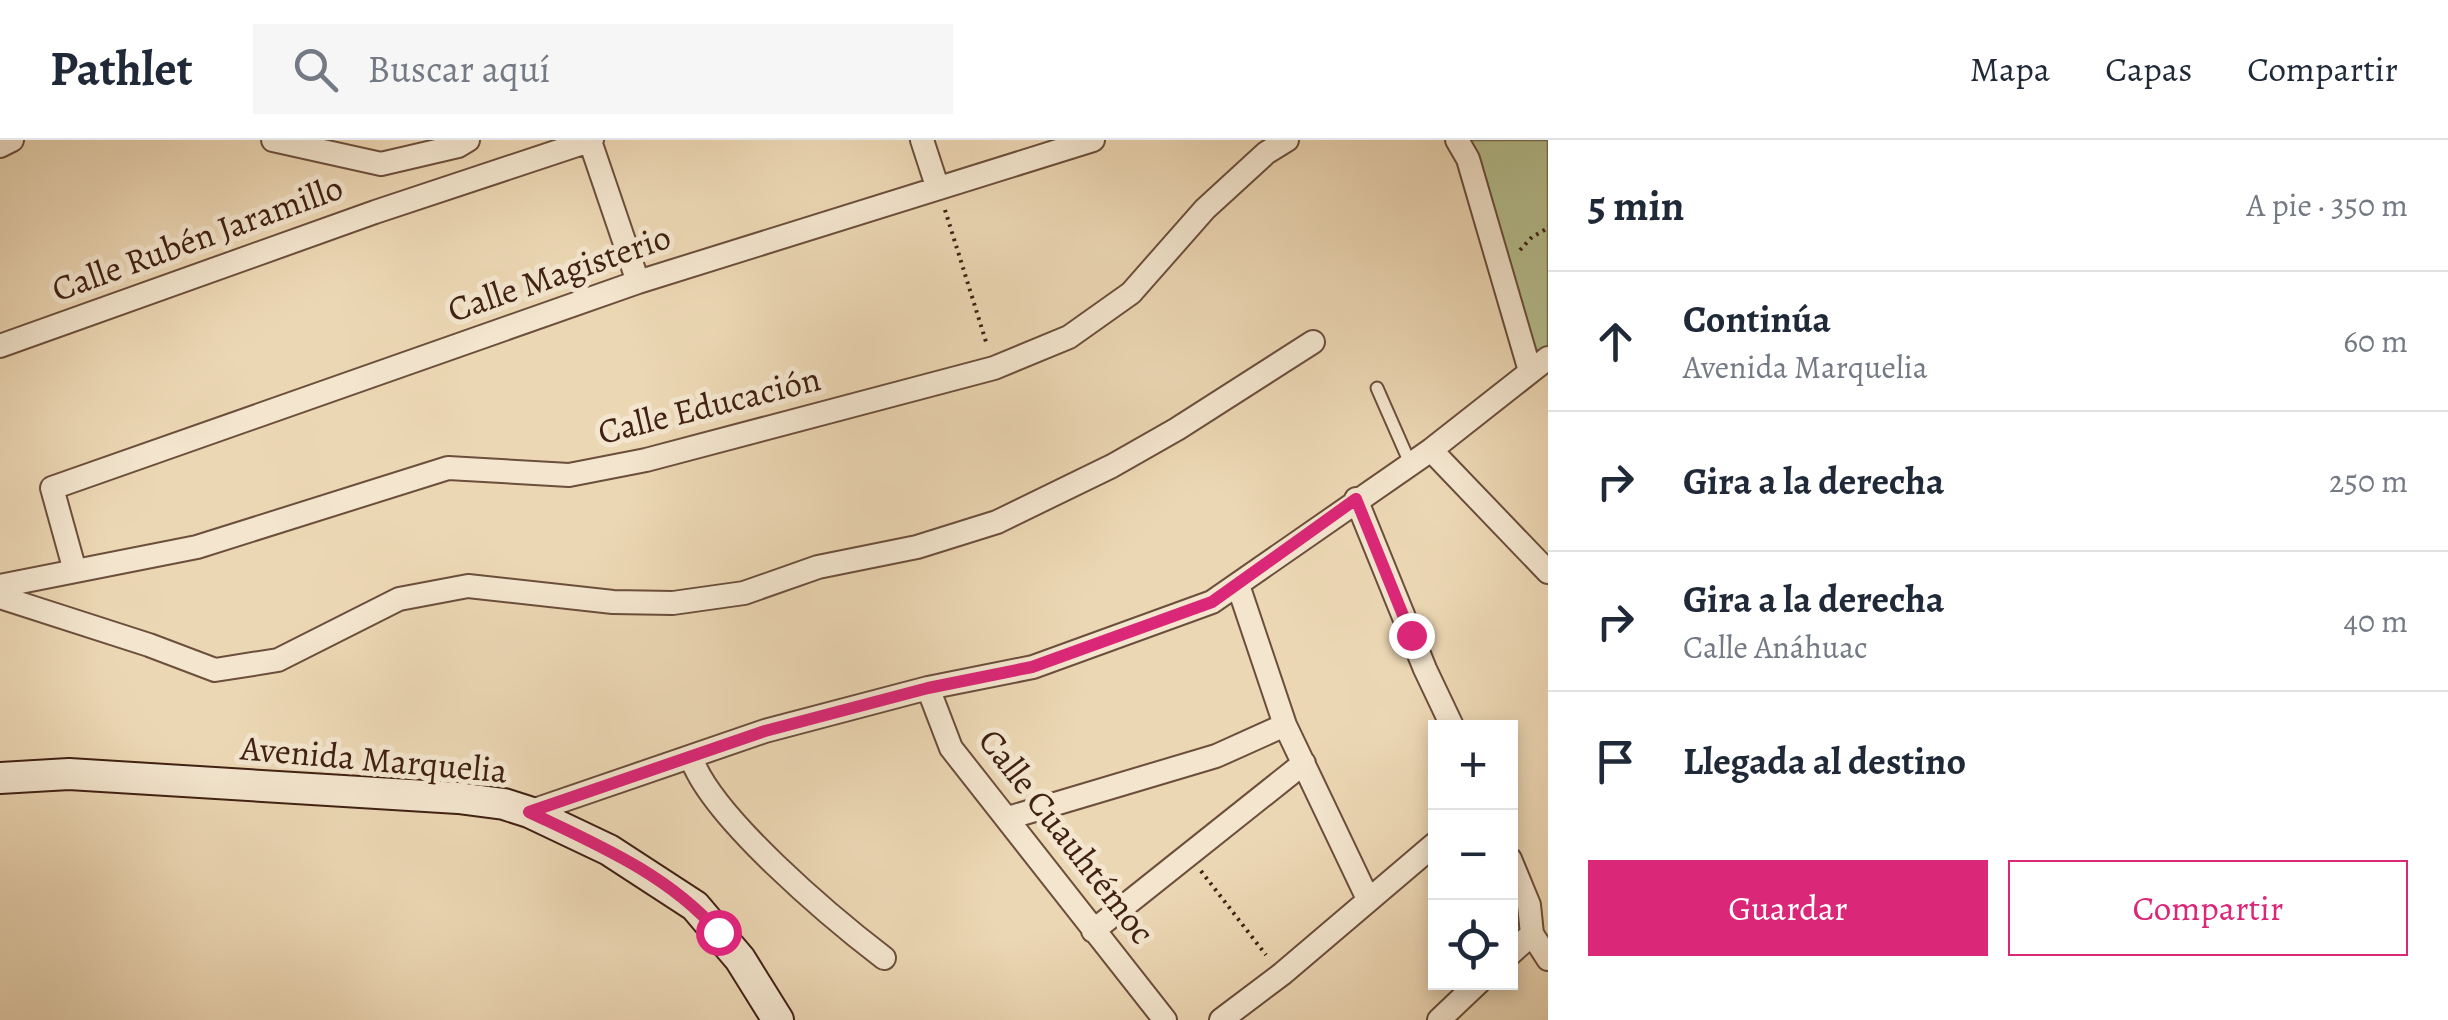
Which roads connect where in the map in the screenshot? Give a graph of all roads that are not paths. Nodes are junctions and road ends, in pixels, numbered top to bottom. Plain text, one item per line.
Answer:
1 (12, 140) edge
2 (273, 140) edge
3 (468, 140) edge
4 (591, 140) edge
5 (922, 140) edge
6 (1093, 140) edge
7 (1287, 140) edge
8 (1457, 140) edge
9 (0, 146) edge
10 (937, 186) junction
11 (638, 282) junction
12 (1312, 342) dead end
13 (0, 346) edge
14 (1539, 365) edge
15 (1377, 388) dead end
16 (1432, 450) junction
17 (1410, 462) junction
18 (1356, 499) junction
19 (76, 571) junction
20 (1548, 572) edge
21 (1238, 585) junction
22 (0, 586) edge
23 (0, 597) edge
24 (928, 688) junction
25 (1449, 720) edge
26 (1285, 725) junction
27 (690, 757) junction
28 (1304, 762) junction
29 (0, 778) edge
30 (529, 812) junction
31 (1008, 818) junction
32 (1428, 849) edge
33 (1518, 878) edge
34 (1368, 898) junction
35 (1532, 927) junction
36 (1093, 931) junction
37 (1518, 944) edge
38 (884, 958) dead end
39 (1548, 959) edge
40 (1471, 990) edge
41 (778, 1020) edge
42 (1165, 1020) edge
43 (1221, 1020) edge
44 (1439, 1020) edge

1 - 9 street
2 - 3 street
4 - 11 street
4 - 13 street, Calle Rubén Jaramillo
5 - 10 street
6 - 10 street, Calle Magisterio
7 - 19 street, Calle Educación
8 - 14 street
10 - 11 street, Calle Magisterio
11 - 19 street, Calle Magisterio
12 - 23 street
14 - 16 street
15 - 17 lane
16 - 17 street
16 - 20 street
17 - 18 street
18 - 21 street
18 - 25 street
19 - 22 street, Calle Educación
21 - 24 street
21 - 26 street
24 - 27 street
24 - 31 street, Calle Cuauhtémoc
26 - 28 street
26 - 31 street
27 - 30 street
27 - 38 street
28 - 34 street
28 - 36 street
29 - 30 main road, Avenida Marquelia
30 - 41 main road, Avenida Marquelia
31 - 36 street, Calle Cuauhtémoc
32 - 34 street
33 - 35 street
34 - 43 street
35 - 37 street
35 - 39 street
36 - 42 street, Calle Cuauhtémoc
40 - 44 street

